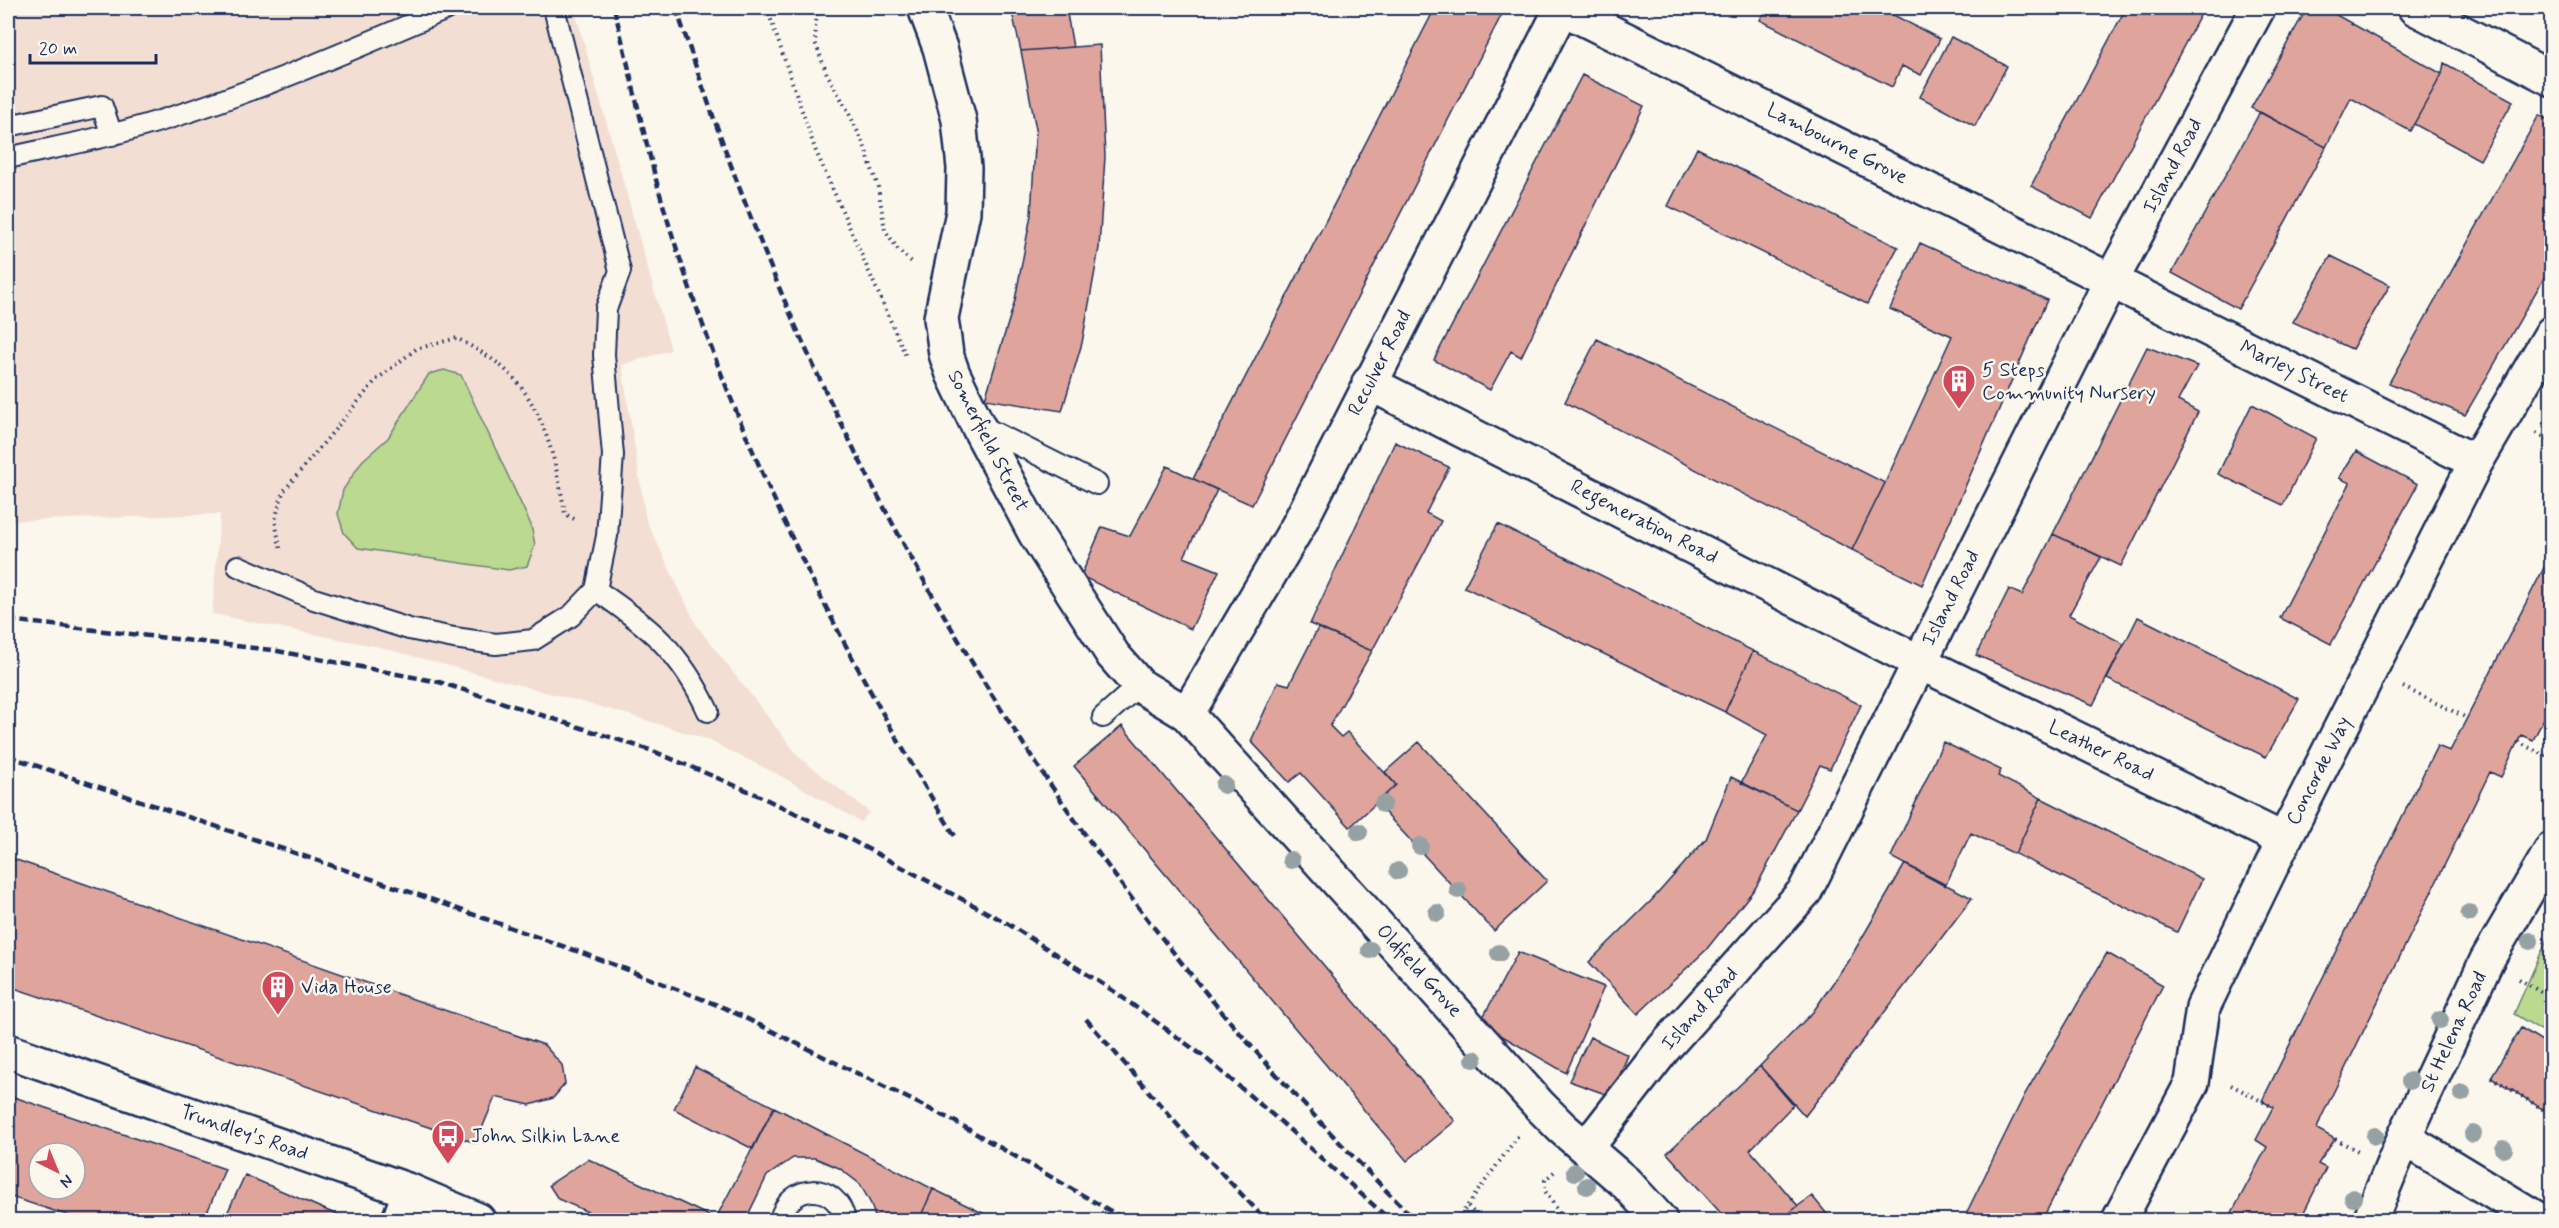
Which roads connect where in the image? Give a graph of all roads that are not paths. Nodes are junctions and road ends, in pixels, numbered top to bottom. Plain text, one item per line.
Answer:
1 (449, 8) edge
2 (554, 8) edge
3 (925, 8) edge
4 (1562, 8) edge
5 (2258, 8) edge
6 (2415, 8) edge
7 (2552, 79) edge
8 (8, 126) edge
9 (112, 135) junction
10 (8, 158) edge
11 (2111, 281) junction
12 (2552, 333) edge
13 (1369, 383) junction
14 (977, 424) junction
15 (2476, 462) junction
16 (1097, 484) dead end
17 (238, 566) dead end
18 (596, 590) junction
19 (1919, 662) junction
20 (1139, 685) junction
21 (708, 711) dead end
22 (1187, 714) junction
23 (1103, 717) dead end
24 (2284, 840) junction
25 (2552, 849) edge
26 (8, 1052) edge
27 (2404, 1138) junction
28 (1584, 1146) junction
29 (404, 1206) edge
30 (478, 1221) edge
31 (780, 1221) edge
32 (845, 1221) edge
33 (1660, 1221) edge
34 (2119, 1221) edge
35 (2370, 1221) edge
36 (2539, 1221) edge

1 - 9 lane
2 - 18 lane
3 - 14 street, Somerfield Street
4 - 11 street, Lambourne Grove
4 - 13 street, Reculver Road
5 - 11 street, Island Road
6 - 7 street
8 - 9 lane
9 - 10 lane
11 - 15 street, Marley Street
11 - 19 street, Island Road
12 - 15 street, Concorde Way
13 - 19 street, Regeneration Road
13 - 22 street, Reculver Road
14 - 16 lane
14 - 20 street, Somerfield Street
15 - 24 street, Concorde Way
17 - 18 lane
18 - 21 lane
19 - 24 street, Leather Road
19 - 28 street, Island Road
20 - 22 street, Somerfield Street
20 - 23 lane
22 - 28 street, Oldfield Grove
24 - 34 street, Concorde Way
25 - 27 street, St Helena Road
26 - 29 street, Trundley's Road
27 - 35 street, St Helena Road
27 - 36 street
28 - 33 street, Oldfield Grove
29 - 30 street, Trundley's Road
31 - 32 lane

